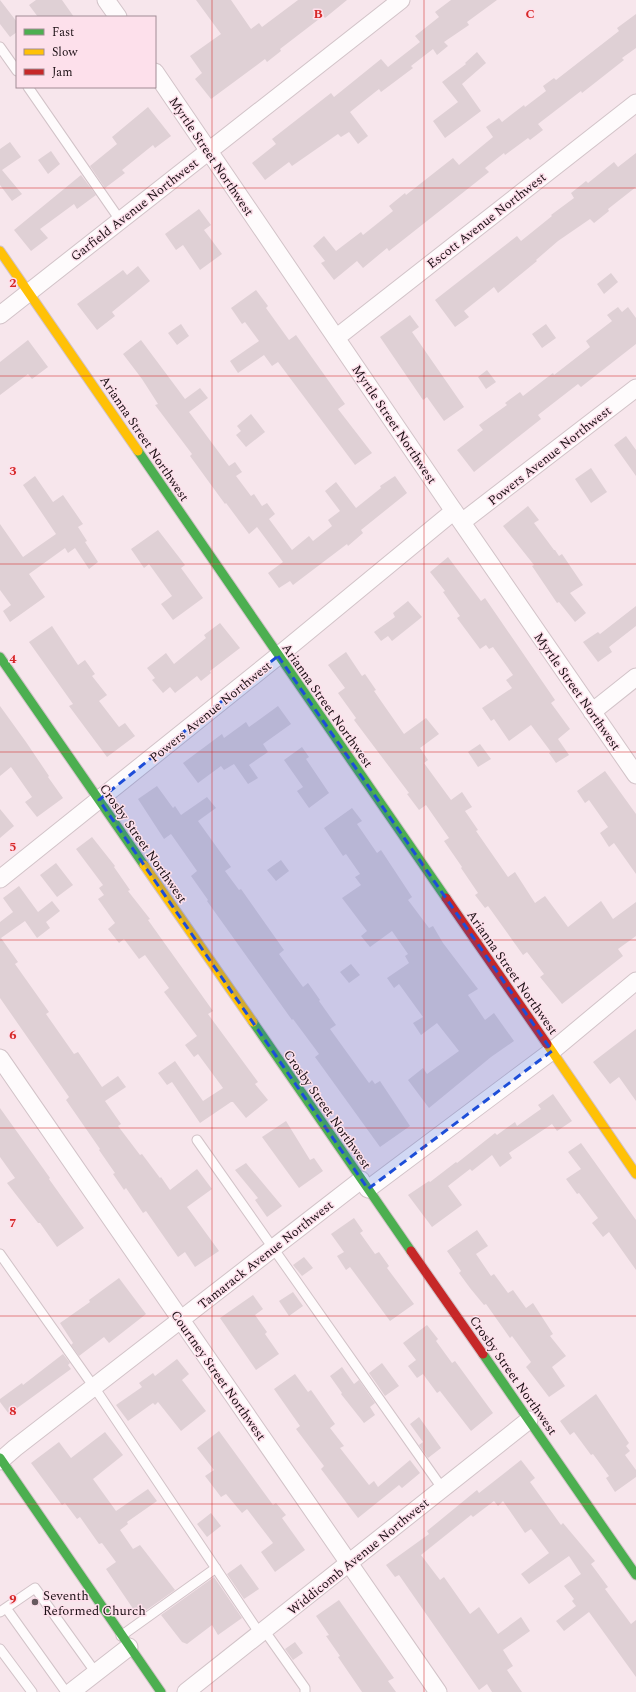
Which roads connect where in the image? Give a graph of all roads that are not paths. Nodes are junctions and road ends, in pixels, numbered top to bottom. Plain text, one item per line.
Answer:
1 (106, 0) edge
2 (401, 0) edge
3 (117, 16) edge
4 (0, 47) edge
5 (16, 70) edge
6 (156, 73) edge
7 (29, 88) edge
8 (636, 103) edge
9 (209, 150) junction
10 (120, 220) junction
11 (0, 251) edge
12 (29, 292) junction
13 (0, 314) edge
14 (336, 338) junction
15 (636, 388) edge
16 (458, 516) junction
17 (278, 656) junction
18 (0, 657) edge
19 (636, 677) edge
20 (592, 712) junction
21 (636, 775) edge
22 (99, 800) junction
23 (0, 879) edge
24 (636, 981) edge
25 (552, 1051) junction
26 (0, 1058) edge
27 (197, 1140) dead end
28 (636, 1174) edge
29 (364, 1184) junction
30 (272, 1248) junction
31 (0, 1254) edge
32 (180, 1320) junction
33 (94, 1387) junction
34 (529, 1420) junction
35 (0, 1460) edge
36 (442, 1488) junction
37 (349, 1563) junction
38 (216, 1568) junction
39 (636, 1575) edge
40 (3, 1610) edge
41 (262, 1632) junction
42 (125, 1641) junction
43 (0, 1649) edge
44 (96, 1673) junction
45 (32, 1692) edge
46 (66, 1692) edge
47 (71, 1692) edge
48 (161, 1692) edge
49 (186, 1692) edge
50 (305, 1692) edge
51 (438, 1692) edge

1 - 3 street
2 - 9 street, Garfield Avenue Northwest
4 - 5 lane
6 - 9 street, Myrtle Street Northwest
7 - 10 lane
8 - 14 street, Escott Avenue Northwest
9 - 10 street, Garfield Avenue Northwest
9 - 14 street, Myrtle Street Northwest
10 - 12 street, Garfield Avenue Northwest
11 - 12 street, Arianna Street Northwest
12 - 13 street, Garfield Avenue Northwest
12 - 17 street, Arianna Street Northwest
14 - 16 street, Myrtle Street Northwest
15 - 16 street, Powers Avenue Northwest
16 - 17 street, Powers Avenue Northwest
16 - 20 street, Myrtle Street Northwest
17 - 22 street, Powers Avenue Northwest
17 - 25 street, Arianna Street Northwest
18 - 22 street, Crosby Street Northwest
19 - 20 street
20 - 21 street, Myrtle Street Northwest
22 - 23 street, Powers Avenue Northwest
22 - 29 street, Crosby Street Northwest
24 - 25 street, Tamarack Avenue Northwest
25 - 28 street, Arianna Street Northwest
25 - 29 street, Tamarack Avenue Northwest
26 - 32 street, Courtney Street Northwest
27 - 30 lane
29 - 30 street, Tamarack Avenue Northwest
29 - 34 street, Crosby Street Northwest
30 - 32 street, Tamarack Avenue Northwest
30 - 36 lane
31 - 33 lane
32 - 33 street, Tamarack Avenue Northwest
32 - 37 street, Courtney Street Northwest
33 - 35 street, Tamarack Avenue Northwest
33 - 38 lane
34 - 36 street, Widdicomb Avenue Northwest
34 - 39 street, Crosby Street Northwest
35 - 42 street
36 - 37 street, Widdicomb Avenue Northwest
37 - 41 street, Widdicomb Avenue Northwest
37 - 51 street, Courtney Street Northwest
38 - 41 lane
38 - 42 lane
40 - 44 lane
40 - 46 lane
41 - 49 street, Widdicomb Avenue Northwest
41 - 50 lane
42 - 44 street
42 - 48 street
43 - 45 lane
44 - 47 street

